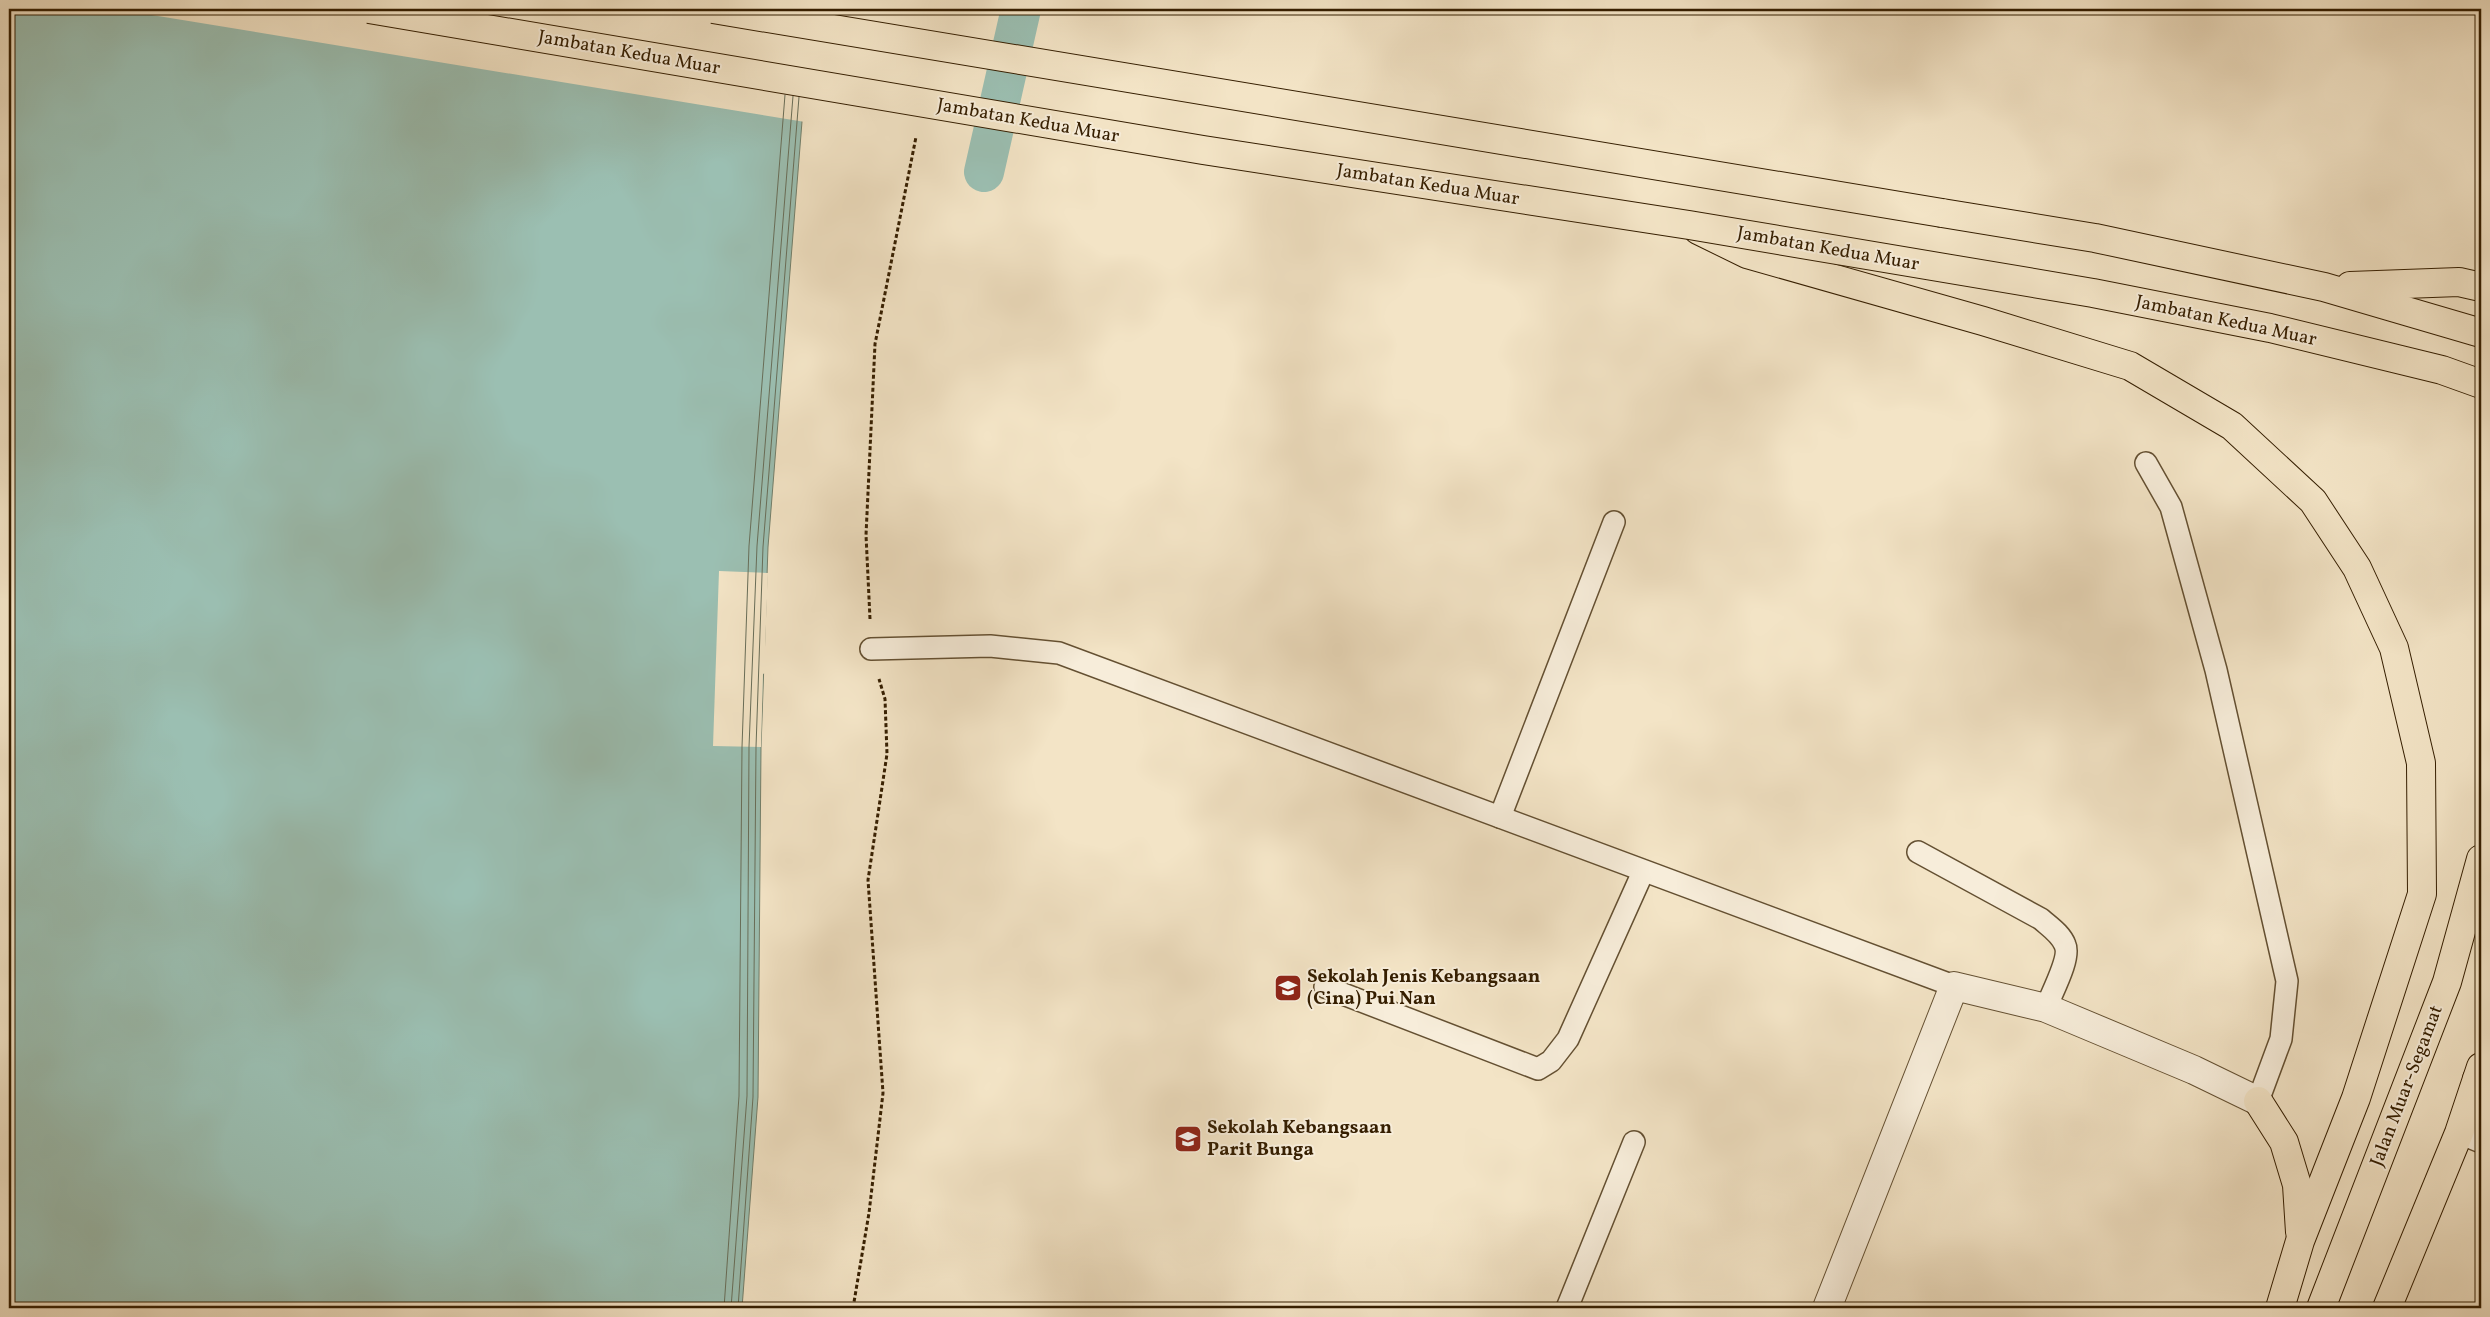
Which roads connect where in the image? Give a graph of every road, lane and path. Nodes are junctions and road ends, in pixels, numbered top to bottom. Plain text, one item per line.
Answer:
1 (369, 9) edge
2 (713, 9) edge
3 (1690, 226) junction
4 (2481, 286) edge
5 (2324, 287) junction
6 (2481, 333) edge
7 (2481, 384) edge
8 (2146, 463) dead end
9 (1614, 522) dead end
10 (871, 649) dead end
11 (1500, 817) junction
12 (1918, 852) dead end
13 (2481, 860) edge
14 (1644, 872) junction
15 (1954, 986) junction
16 (1325, 987) dead end
17 (2046, 1008) junction
18 (2480, 1073) edge
19 (2258, 1101) junction
20 (2470, 1138) edge
21 (1634, 1142) dead end
22 (2300, 1241) junction
23 (1567, 1308) edge
24 (1826, 1308) edge
25 (2280, 1308) edge
26 (2321, 1308) edge
27 (2387, 1308) edge

1 - 3 main road, Jambatan Kedua Muar, bridge
2 - 5 main road, bridge
3 - 7 main road, Jambatan Kedua Muar, bridge
3 - 22 main road
4 - 5 main road
5 - 6 main road
8 - 19 lane
9 - 11 lane
10 - 11 lane
11 - 14 lane
12 - 17 lane
13 - 26 main road, Jalan Muar-Segamat
14 - 15 lane
14 - 16 lane
15 - 17 street
15 - 24 street
17 - 19 street
18 - 20 main road
19 - 22 main road
20 - 27 main road
21 - 23 lane
22 - 25 main road

